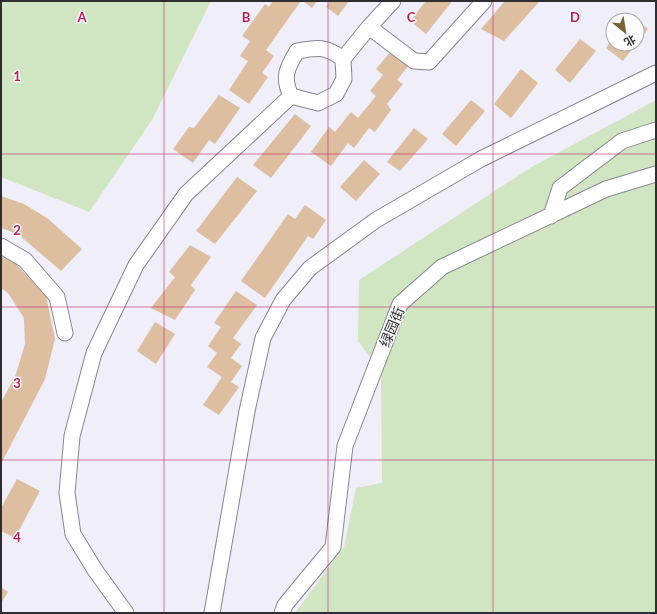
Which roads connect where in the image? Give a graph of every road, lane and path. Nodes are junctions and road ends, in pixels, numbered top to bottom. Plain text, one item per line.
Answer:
1 (393, 1) edge
2 (484, 1) edge
3 (369, 27) junction
4 (343, 59) junction
5 (656, 73) edge
6 (291, 96) junction
7 (656, 130) edge
8 (656, 174) edge
9 (551, 216) junction
10 (1, 246) edge
11 (65, 334) dead end
12 (126, 613) edge
13 (212, 613) edge
14 (282, 613) edge

1 - 3 street
2 - 3 street
3 - 4 street
4 - 6 street
4 - 6 street
5 - 13 street
6 - 12 street
7 - 9 street
8 - 9 street, 绿园街
9 - 14 street, 绿园街
10 - 11 street

